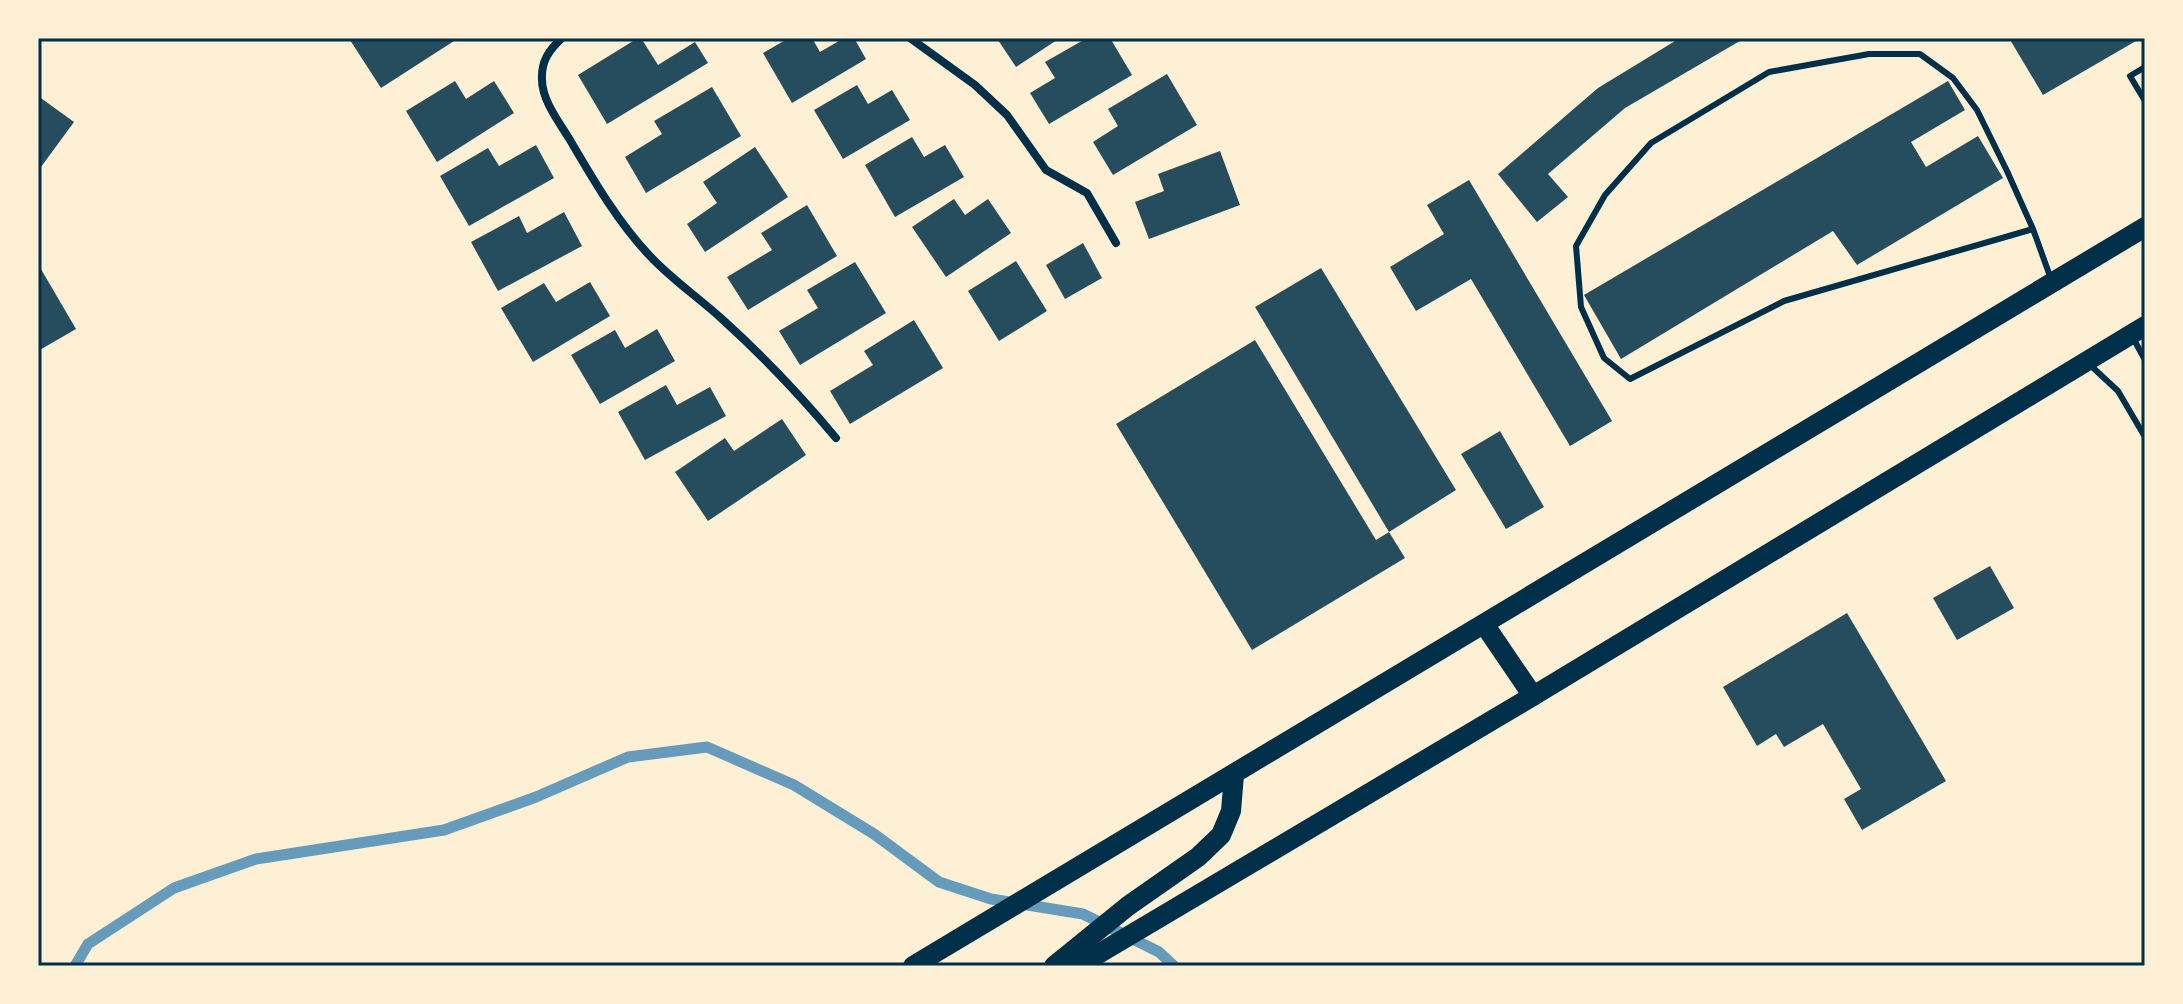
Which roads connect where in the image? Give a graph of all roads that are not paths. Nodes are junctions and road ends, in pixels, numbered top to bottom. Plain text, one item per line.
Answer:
1 (562, 38) edge
2 (910, 38) edge
3 (2145, 67) edge
4 (2145, 101) edge
5 (2145, 227) edge
6 (2033, 229) junction
7 (1116, 243) dead end
8 (2053, 282) junction
9 (2138, 331) edge
10 (2145, 360) edge
11 (2087, 361) junction
12 (2145, 437) edge
13 (836, 438) dead end
14 (1484, 624) junction
15 (1533, 696) junction
16 (1234, 775) junction
17 (913, 966) edge
18 (1054, 966) edge
19 (1078, 966) edge

1 - 13 street
2 - 7 street
3 - 4 lane
5 - 8 main road
6 - 6 lane
6 - 8 lane
8 - 14 main road
9 - 10 lane
9 - 11 main road
11 - 12 lane
11 - 15 main road
14 - 15 main road
14 - 16 main road
15 - 19 main road
16 - 17 main road
16 - 18 main road

